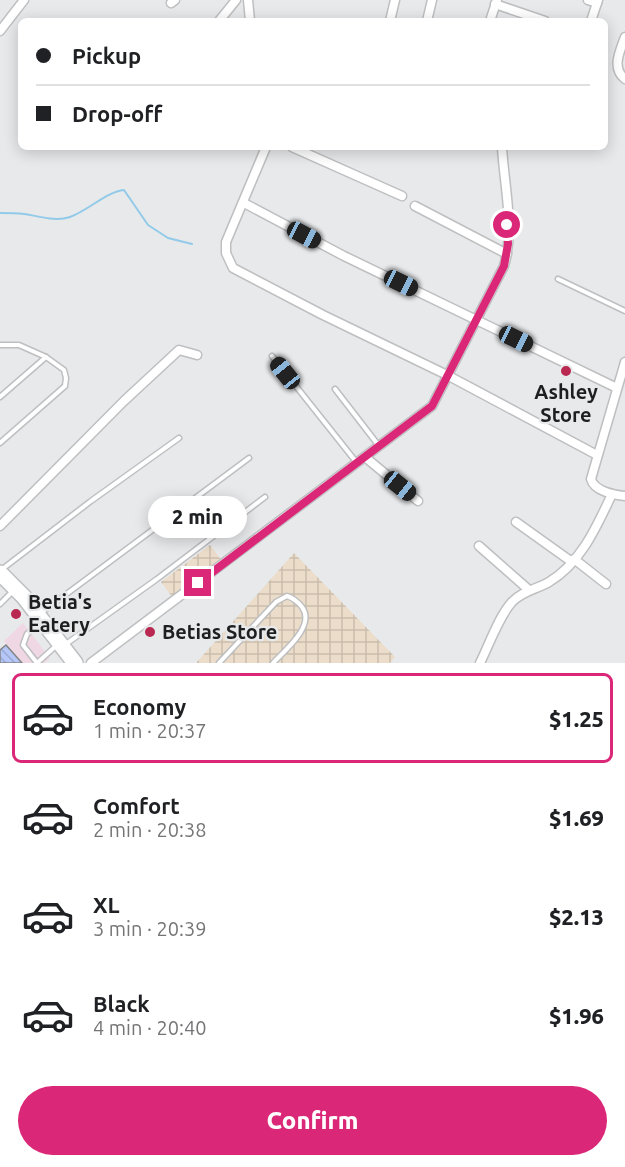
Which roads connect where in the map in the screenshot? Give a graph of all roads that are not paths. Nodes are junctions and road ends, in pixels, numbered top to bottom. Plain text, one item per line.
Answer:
1 (24, 0) edge
2 (236, 0) edge
3 (248, 0) edge
4 (394, 0) edge
5 (432, 0) edge
6 (588, 0) edge
7 (496, 2) edge
8 (597, 2) edge
9 (221, 18) edge
10 (250, 18) edge
11 (391, 18) edge
12 (429, 18) edge
13 (491, 18) edge
14 (537, 18) edge
15 (592, 18) edge
16 (0, 31) edge
17 (625, 37) edge
18 (625, 79) edge
19 (265, 150) edge
20 (299, 150) edge
21 (502, 150) edge
22 (402, 196) dead end
23 (244, 203) junction
24 (416, 206) dead end
25 (507, 254) junction
26 (558, 279) dead end
27 (625, 311) edge
28 (476, 319) junction
29 (0, 345) edge
30 (197, 355) dead end
31 (272, 356) dead end
32 (46, 357) junction
33 (625, 362) edge
34 (447, 375) junction
35 (617, 388) junction
36 (335, 389) dead end
37 (0, 397) edge
38 (0, 435) edge
39 (179, 438) dead end
40 (2, 442) edge
41 (379, 447) junction
42 (597, 455) junction
43 (365, 457) junction
44 (249, 458) dead end
45 (357, 463) junction
46 (612, 494) junction
47 (625, 496) edge
48 (266, 497) dead end
49 (418, 501) dead end
50 (516, 522) dead end
51 (0, 526) edge
52 (479, 546) dead end
53 (573, 561) junction
54 (5, 576) edge
55 (606, 584) dead end
56 (529, 590) junction
57 (0, 604) edge
58 (41, 618) junction
59 (61, 645) junction
60 (482, 662) edge
61 (37, 663) edge
62 (75, 663) edge
63 (91, 663) edge
64 (219, 663) edge
65 (273, 663) edge

1 - 16 street
2 - 9 street
3 - 10 street
4 - 11 street
5 - 12 street
6 - 8 street
7 - 13 street
7 - 14 street
8 - 15 street
17 - 18 street
19 - 23 street
20 - 22 street
21 - 25 street
23 - 28 street
23 - 34 street
24 - 25 street
25 - 28 street
26 - 27 lane
28 - 34 street
28 - 35 street
29 - 32 lane
30 - 51 street
31 - 45 lane
32 - 37 lane
32 - 40 lane
33 - 35 street
34 - 41 street
34 - 42 street
35 - 42 street
36 - 41 lane
38 - 40 lane
39 - 54 lane
41 - 43 street
42 - 46 street
43 - 45 street
43 - 49 street
44 - 58 lane
45 - 63 street
46 - 47 street
46 - 53 street
48 - 59 lane
50 - 53 street
52 - 56 street
53 - 55 street
53 - 56 street
54 - 57 lane
54 - 58 highway
56 - 60 street
58 - 59 highway
58 - 61 lane
59 - 61 lane
59 - 62 highway
64 - 65 lane

